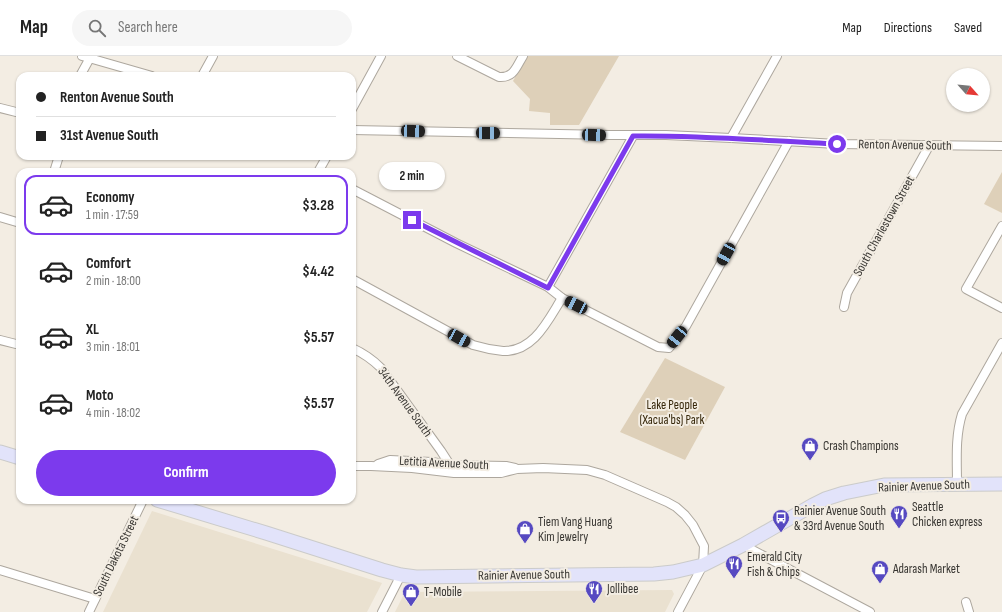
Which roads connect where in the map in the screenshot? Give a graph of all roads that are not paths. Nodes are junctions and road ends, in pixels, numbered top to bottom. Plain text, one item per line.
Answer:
1 (82, 56) edge
2 (213, 56) edge
3 (381, 56) edge
4 (457, 56) edge
5 (523, 56) edge
6 (776, 56) edge
7 (91, 57) edge
8 (82, 72) edge
9 (139, 72) edge
10 (204, 72) edge
11 (356, 102) edge
12 (0, 108) edge
13 (16, 112) edge
14 (356, 130) edge
15 (633, 136) junction
16 (731, 138) junction
17 (789, 141) junction
18 (929, 146) junction
19 (1002, 146) edge
20 (356, 191) edge
21 (0, 217) edge
22 (16, 222) edge
23 (1002, 226) edge
24 (356, 281) edge
25 (548, 288) junction
26 (562, 298) junction
27 (844, 307) dead end
28 (1002, 308) edge
29 (0, 340) edge
30 (1002, 343) edge
31 (16, 345) edge
32 (356, 350) edge
33 (0, 452) edge
34 (16, 457) edge
35 (450, 465) junction
36 (356, 466) edge
37 (372, 466) junction
38 (517, 469) junction
39 (957, 484) junction
40 (1002, 484) edge
41 (142, 504) edge
42 (170, 504) edge
43 (743, 546) junction
44 (703, 565) junction
45 (0, 570) edge
46 (401, 575) junction
47 (95, 599) junction
48 (966, 602) dead end
49 (89, 612) edge
50 (382, 612) edge
51 (678, 612) edge
52 (870, 612) edge
53 (969, 612) edge

1 - 7 street
2 - 10 street
3 - 11 street
4 - 5 street
6 - 16 street
7 - 8 street
7 - 9 street
12 - 13 street
14 - 15 street, Renton Avenue South
15 - 16 street, Renton Avenue South
15 - 25 street
16 - 17 street, Renton Avenue South
17 - 18 street, Renton Avenue South
17 - 26 street
18 - 19 street, Renton Avenue South
18 - 27 street, South Charlestown Street
20 - 25 street
21 - 22 street
23 - 28 street
24 - 26 street
25 - 26 street
29 - 31 street
30 - 39 street
32 - 35 street, 34th Avenue South
33 - 34 main road
35 - 37 street, Letitia Avenue South
35 - 38 street, Letitia Avenue South
36 - 37 street, Letitia Avenue South
37 - 38 street, Letitia Avenue South
38 - 44 street, Letitia Avenue South
39 - 40 main road, Rainier Avenue South
39 - 43 main road, Rainier Avenue South
41 - 47 street, South Dakota Street
42 - 46 main road, Rainier Avenue South
43 - 44 main road, Rainier Avenue South
43 - 52 street
44 - 46 main road, Rainier Avenue South
44 - 51 street
45 - 47 street
46 - 50 street
47 - 49 street, South Dakota Street
48 - 53 street

